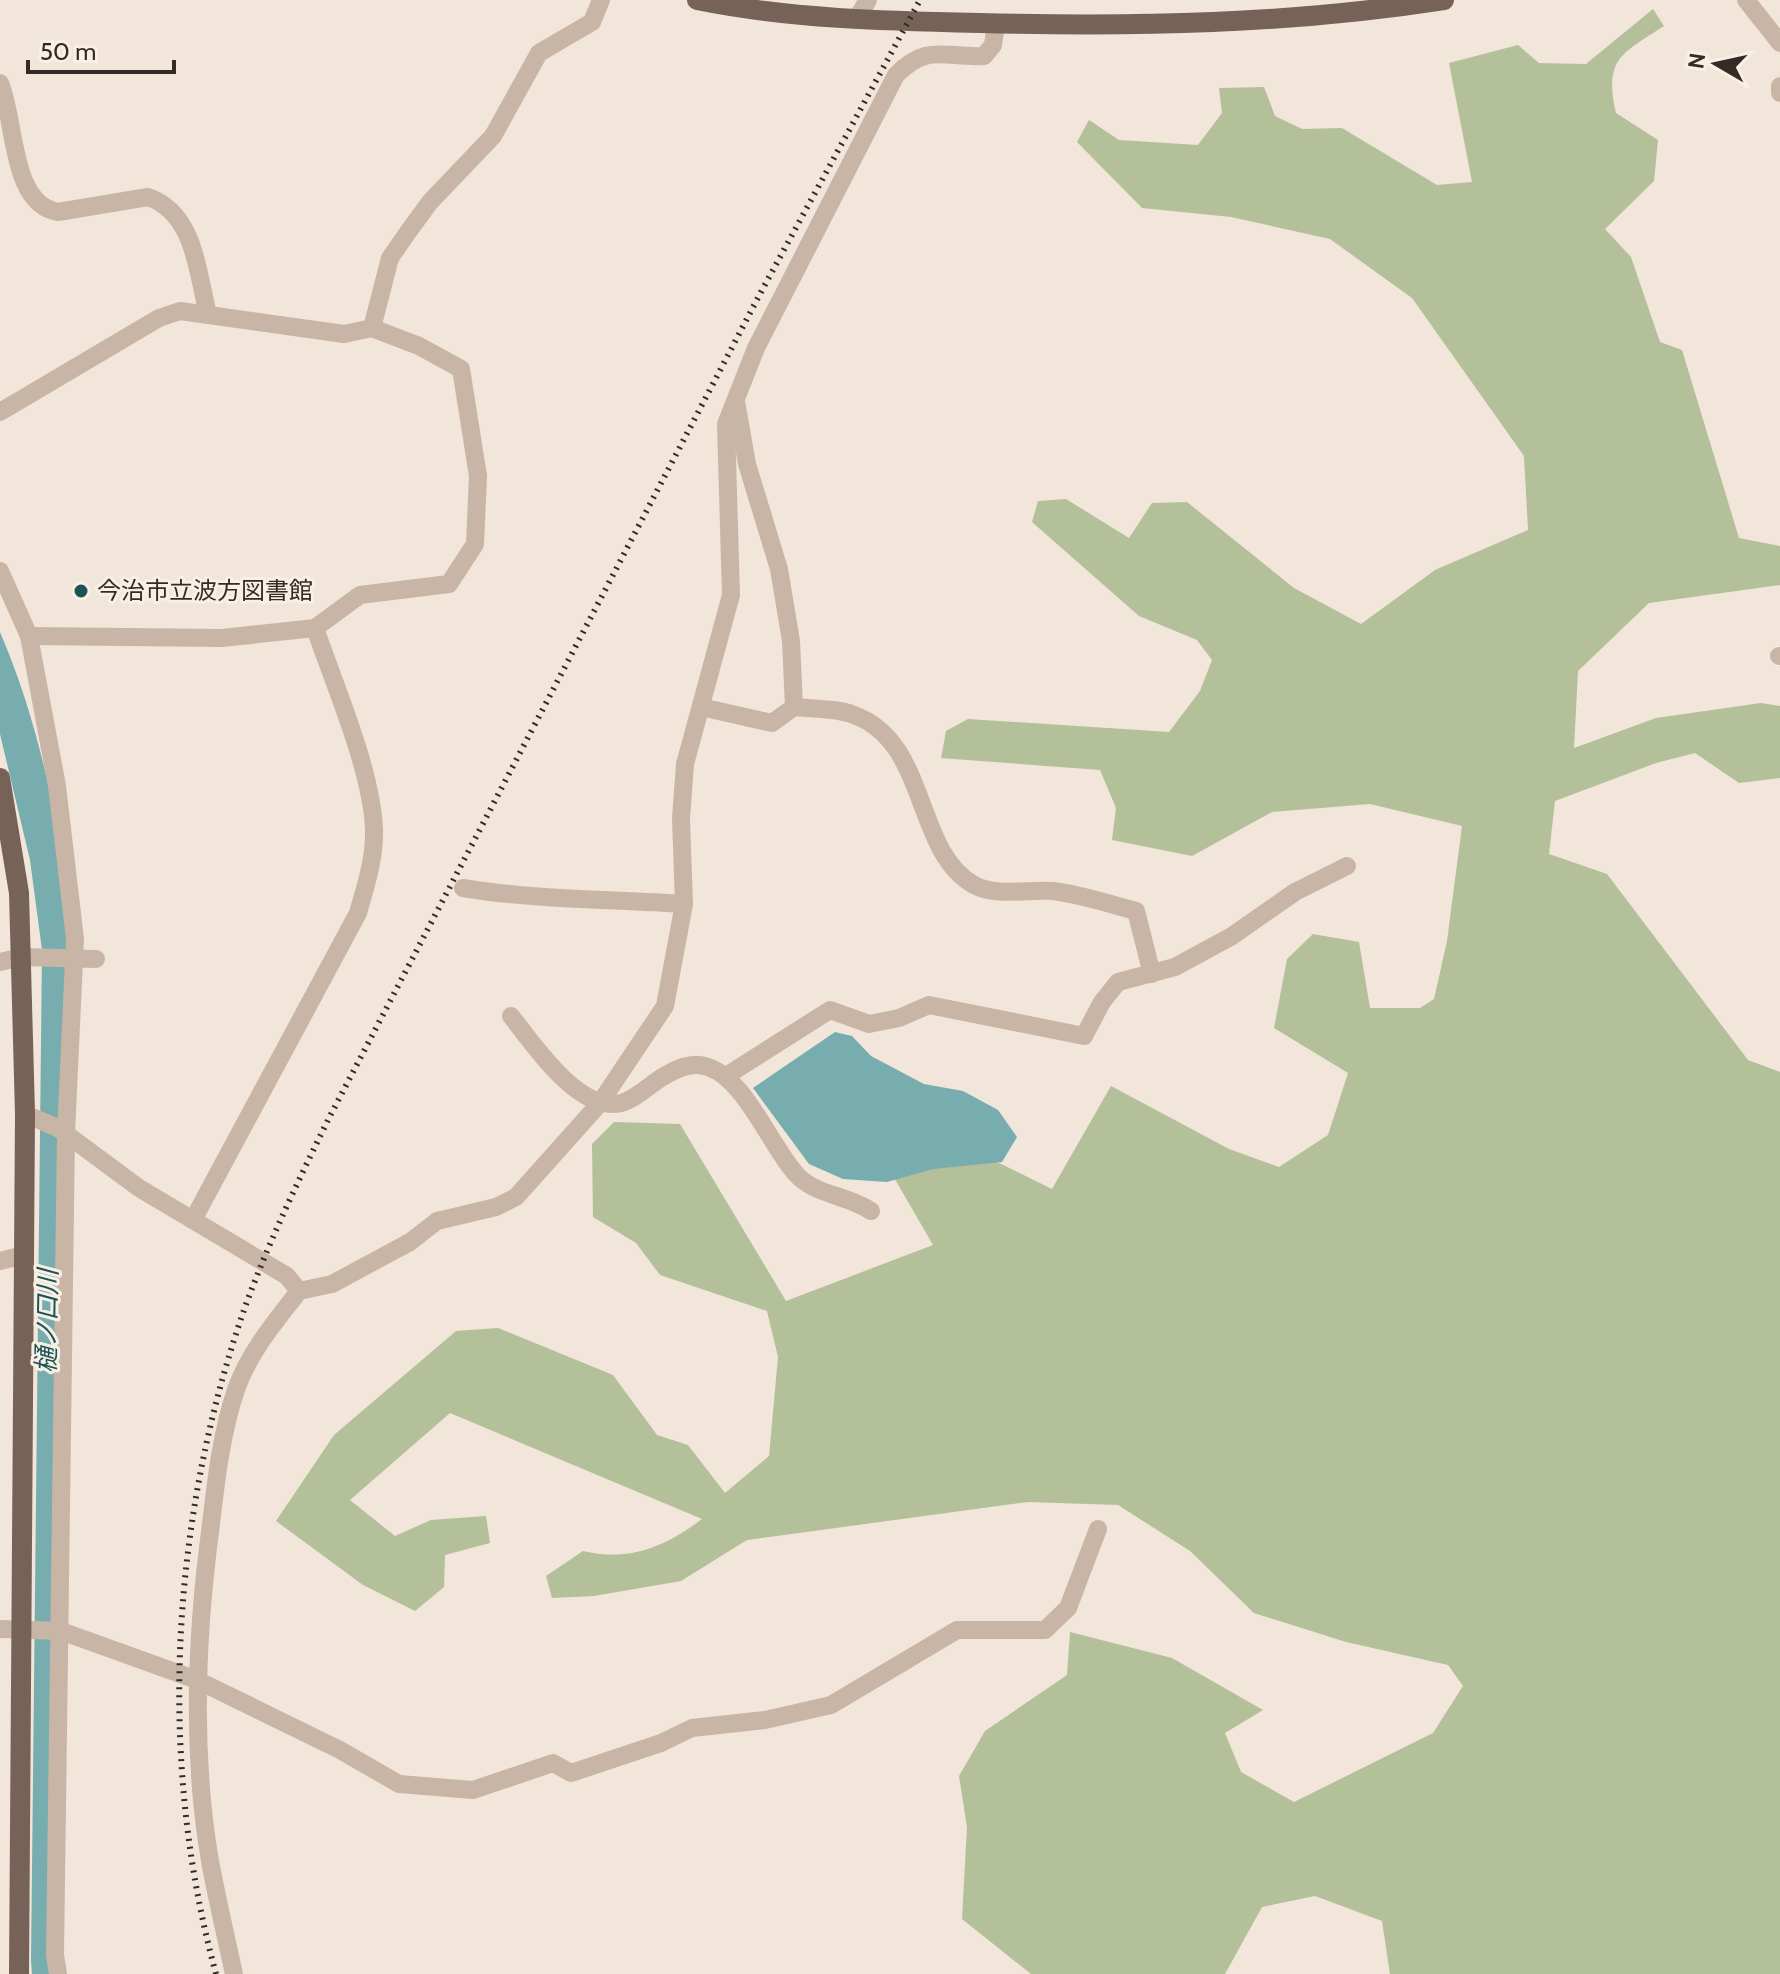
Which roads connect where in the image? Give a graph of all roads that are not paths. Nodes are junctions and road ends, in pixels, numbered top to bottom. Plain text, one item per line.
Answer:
1 (601, 0) edge
2 (697, 0) edge
3 (868, 0) edge
4 (1444, 0) edge
5 (1746, 0) edge
6 (856, 20) junction
7 (996, 24) junction
8 (1780, 43) edge
9 (0, 83) edge
10 (1780, 86) edge
11 (1780, 93) edge
12 (208, 314) junction
13 (372, 328) junction
14 (736, 399) junction
15 (0, 412) edge
16 (0, 571) edge
17 (315, 628) junction
18 (29, 636) junction
19 (701, 707) junction
20 (794, 707) junction
21 (0, 778) edge
22 (1347, 866) dead end
23 (463, 888) dead end
24 (684, 904) junction
25 (30, 958) junction
26 (71, 958) junction
27 (96, 959) dead end
28 (0, 962) edge
29 (1152, 974) junction
30 (511, 1016) dead end
31 (726, 1076) junction
32 (600, 1103) junction
33 (30, 1116) junction
34 (62, 1131) junction
35 (871, 1211) dead end
36 (193, 1220) junction
37 (24, 1255) junction
38 (0, 1261) edge
39 (299, 1291) junction
40 (1098, 1529) dead end
41 (22, 1628) junction
42 (0, 1629) edge
43 (61, 1631) junction
44 (197, 1680) junction
45 (19, 1974) edge
46 (58, 1974) edge
47 (234, 1974) edge

1 - 13 street
2 - 6 main road
3 - 6 street
4 - 7 main road
5 - 8 street
6 - 7 main road
7 - 14 street
9 - 12 street
10 - 11 street
12 - 13 street
12 - 15 street
13 - 17 street
14 - 19 street
14 - 20 street
16 - 18 street
17 - 18 street
17 - 36 street
18 - 26 street
19 - 20 street
19 - 24 street
20 - 29 street
21 - 25 main road
22 - 29 street
23 - 24 street
24 - 32 street
25 - 26 street
25 - 28 street
25 - 33 main road
26 - 27 street
26 - 34 street
29 - 31 street
30 - 32 street
31 - 32 street
31 - 35 street
32 - 39 street
33 - 34 street
33 - 37 main road
34 - 36 street
34 - 43 street
36 - 39 street
37 - 38 street
37 - 41 main road
39 - 44 street
40 - 44 street
41 - 42 street
41 - 43 street
41 - 45 main road
43 - 44 street
43 - 46 street
44 - 47 street

